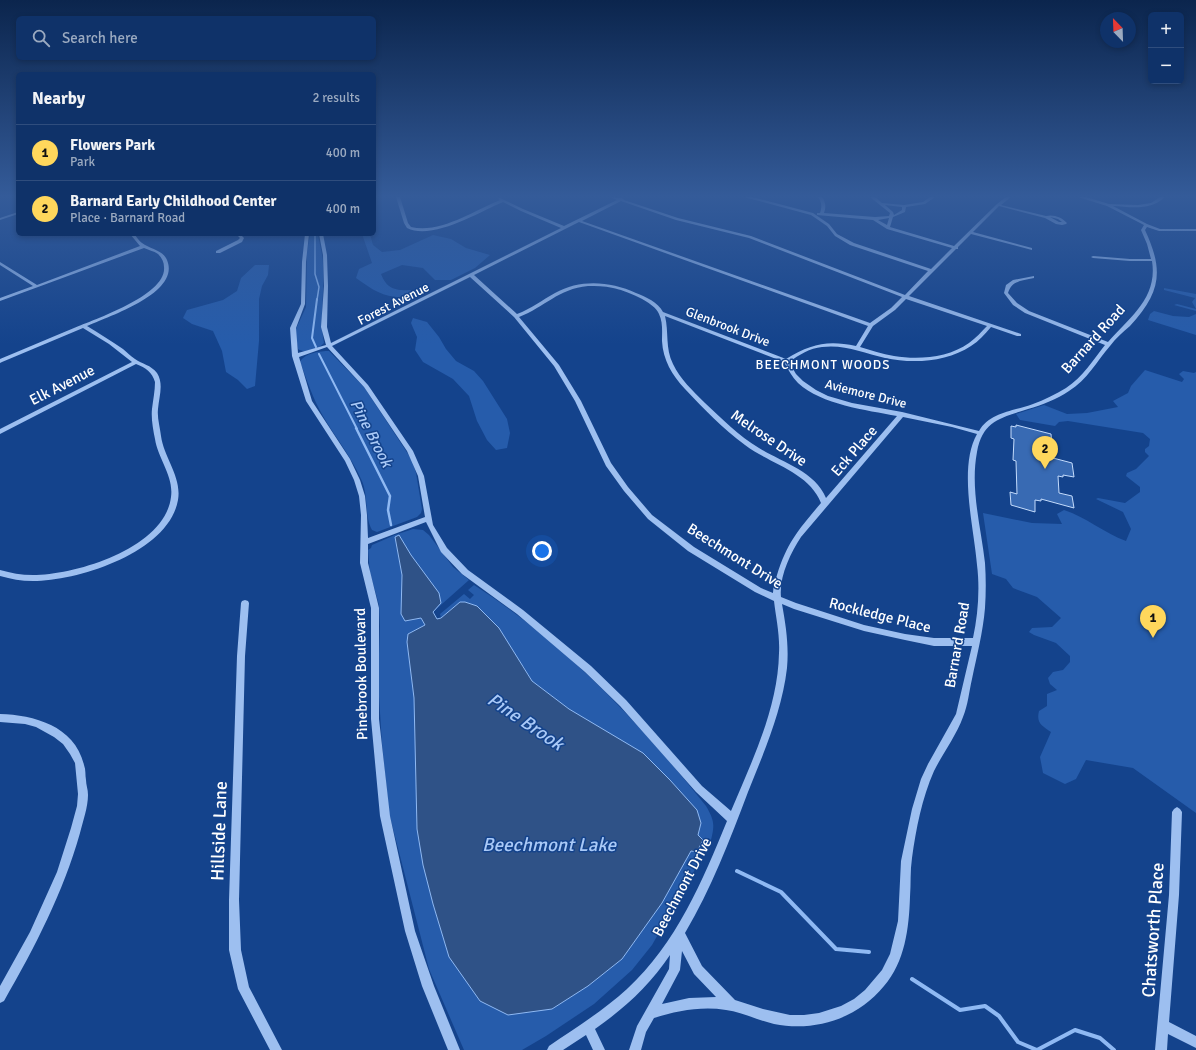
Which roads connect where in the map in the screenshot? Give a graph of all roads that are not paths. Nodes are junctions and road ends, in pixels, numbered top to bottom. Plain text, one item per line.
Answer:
1 (144, 246) joint
2 (230, 246) edge
3 (306, 246) edge
4 (323, 246) edge
5 (530, 246) edge
6 (649, 246) edge
7 (773, 246) edge
8 (860, 246) edge
9 (949, 246) edge
10 (1019, 246) edge
11 (1151, 246) edge
12 (956, 248) joint
13 (1030, 249) dead end
14 (218, 252) dead end
15 (1094, 257) dead end
16 (1154, 260) junction
17 (0, 263) edge
18 (932, 271) junction
19 (472, 276) junction
20 (1032, 277) dead end
21 (36, 286) junction
22 (906, 297) junction
23 (0, 300) edge
24 (662, 313) junction
25 (516, 316) junction
26 (871, 325) junction
27 (990, 325) junction
28 (84, 326) junction
29 (1019, 335) dead end
30 (1108, 344) junction
31 (329, 346) junction
32 (858, 347) junction
33 (295, 356) junction
34 (0, 361) edge
35 (786, 361) junction
36 (136, 362) junction
37 (902, 414) junction
38 (0, 432) edge
39 (980, 433) junction
40 (825, 503) junction
41 (428, 518) junction
42 (364, 542) junction
43 (0, 573) edge
44 (779, 601) junction
45 (244, 603) dead end
46 (976, 642) junction
47 (0, 718) edge
48 (1177, 812) dead end
49 (733, 819) junction
50 (679, 933) junction
51 (0, 997) edge
52 (731, 1004) junction
53 (650, 1013) junction
54 (1163, 1025) junction
55 (588, 1026) junction
56 (1196, 1042) edge
57 (276, 1050) edge
58 (454, 1050) edge
59 (553, 1050) edge
60 (599, 1050) edge
61 (635, 1050) edge
62 (1161, 1050) edge

1 - 21 street
1 - 28 street
2 - 14 street
3 - 33 street, Pinebrook Boulevard
4 - 31 street
5 - 19 street, Forest Avenue
6 - 26 street
7 - 22 street
8 - 18 street
9 - 12 street
10 - 13 street
11 - 16 street, Barnard Road
12 - 18 street
15 - 16 street
16 - 30 street, Barnard Road
17 - 21 street
18 - 22 street
19 - 25 street, Beechmont Drive
19 - 31 street, Forest Avenue
20 - 30 street
21 - 23 street
22 - 26 street
22 - 27 street
24 - 25 street
24 - 35 street, Glenbrook Drive
24 - 40 street, Melrose Drive
25 - 44 street, Beechmont Drive
26 - 32 street
27 - 29 street
27 - 32 street
28 - 34 street
28 - 36 street
30 - 39 street, Barnard Road
31 - 33 street, Forest Avenue
31 - 41 street
32 - 35 street
33 - 42 street, Pinebrook Boulevard
35 - 37 street, Aviemore Drive
36 - 38 street, Elk Avenue
36 - 43 street
37 - 39 street, Aviemore Drive
37 - 40 street, Eck Place
39 - 46 street, Barnard Road
40 - 44 street
41 - 42 street
41 - 49 street
42 - 58 street, Pinebrook Boulevard
44 - 46 street, Rockledge Place
44 - 49 street, Beechmont Drive
45 - 57 street, Hillside Lane
46 - 52 street, Barnard Road
47 - 51 street
48 - 54 street, Chatsworth Place
49 - 50 street, Beechmont Drive
50 - 52 street, Barnard Road
50 - 53 street
50 - 55 street, Beechmont Drive
52 - 53 street, Barnard Road
53 - 61 street
54 - 56 street
54 - 62 street, Chatsworth Place
55 - 59 street, Beechmont Drive
55 - 60 street

